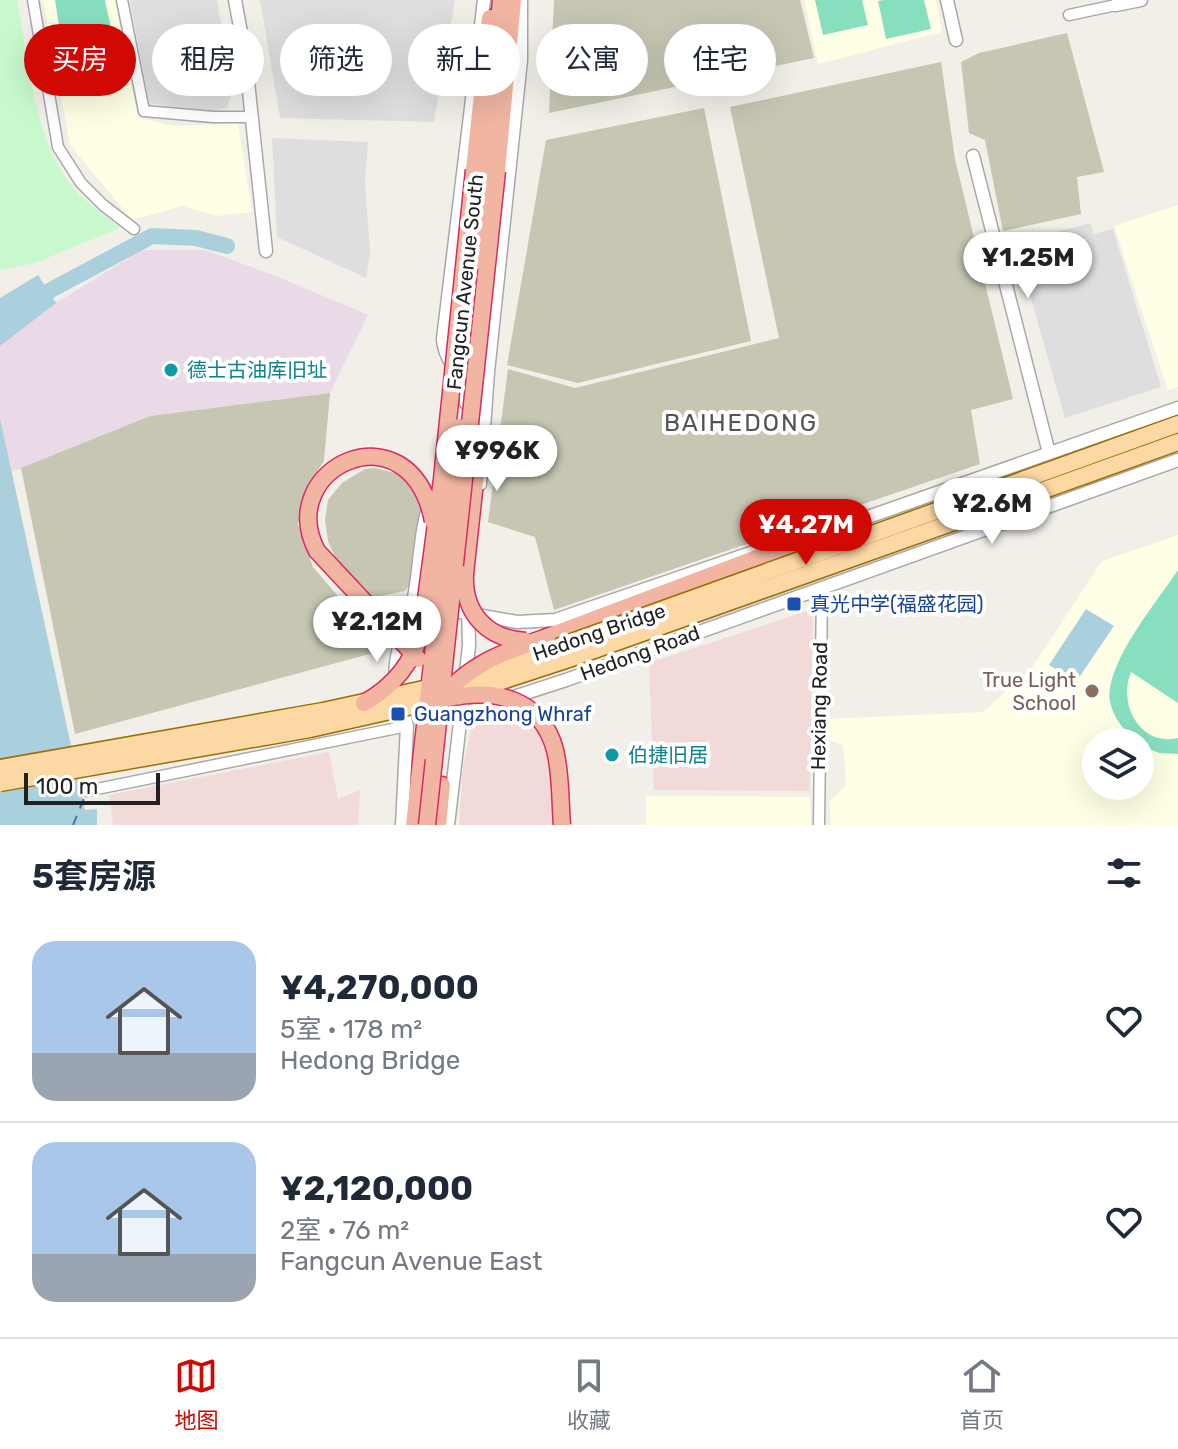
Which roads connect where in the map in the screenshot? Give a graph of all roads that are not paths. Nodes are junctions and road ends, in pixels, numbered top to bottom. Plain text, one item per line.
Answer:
1 (33, 0) edge
2 (122, 0) edge
3 (235, 0) edge
4 (484, 0) edge
5 (491, 0) edge
6 (501, 0) edge
7 (513, 0) edge
8 (521, 0) edge
9 (947, 0) edge
10 (1135, 1) edge
11 (1116, 5) joint
12 (1069, 15) dead end
13 (956, 40) dead end
14 (250, 117) junction
15 (973, 156) dead end
16 (486, 171) junction
17 (134, 229) dead end
18 (266, 251) dead end
19 (477, 358) junction
20 (488, 372) junction
21 (461, 377) junction
22 (1178, 408) edge
23 (1178, 424) edge
24 (1178, 442) edge
25 (1049, 453) junction
26 (1178, 460) edge
27 (1084, 467) junction
28 (435, 532) junction
29 (828, 532) junction
30 (799, 542) junction
31 (849, 578) junction
32 (822, 588) junction
33 (413, 604) junction
34 (469, 615) junction
35 (547, 637) junction
36 (444, 664) junction
37 (449, 698) junction
38 (364, 703) junction
39 (461, 714) junction
40 (438, 719) junction
41 (407, 726) junction
42 (422, 752) junction
43 (0, 768) edge
44 (0, 783) edge
45 (87, 791) dead end
46 (402, 825) edge
47 (414, 825) edge
48 (427, 825) edge
49 (438, 825) edge
50 (448, 825) edge
51 (562, 825) edge
52 (819, 825) edge

1 - 17 street
2 - 14 street
3 - 14 street
4 - 21 street, Fangcun Avenue South
5 - 16 highway
6 - 16 highway, Fangcun Avenue South
7 - 16 highway, Fangcun Avenue South
8 - 20 street, Fangcun Avenue South
9 - 13 street
10 - 11 street
11 - 12 street
14 - 18 street
15 - 25 street
16 - 19 highway, Fangcun Avenue South, bridge
16 - 28 highway, bridge
16 - 42 highway, Fangcun Avenue South, bridge
19 - 35 highway, bridge
19 - 36 highway, Fangcun Avenue South, bridge
20 - 21 street
20 - 34 street, Fangcun Avenue South
21 - 33 street, Fangcun Avenue South
22 - 25 street
23 - 27 main road, Hedong Bridge
24 - 27 main road, Hedong Bridge
25 - 29 street
26 - 31 street, Hedong Road
27 - 37 main road, Hedong Bridge, bridge
27 - 38 main road, Hedong Bridge, bridge
28 - 38 highway, bridge
28 - 40 highway, bridge
29 - 30 street
29 - 31 street
30 - 34 street
30 - 35 highway
31 - 32 street, Hedong Road
32 - 39 street, Hedong Road
32 - 52 street, Hexiang Road
33 - 34 street
33 - 41 street, Fangcun Avenue South
34 - 39 street, Fangcun Avenue South
35 - 42 highway, bridge
36 - 40 highway, bridge
36 - 49 highway, bridge
37 - 44 main road, Hedong Bridge, bridge
37 - 51 highway, bridge
38 - 43 main road, Hedong Bridge, bridge
39 - 41 street, Hedong Road
39 - 50 street, Fangcun Avenue South
40 - 48 highway, bridge
41 - 45 street, Hedong Road
41 - 46 street, Fangcun Avenue South
42 - 47 highway

